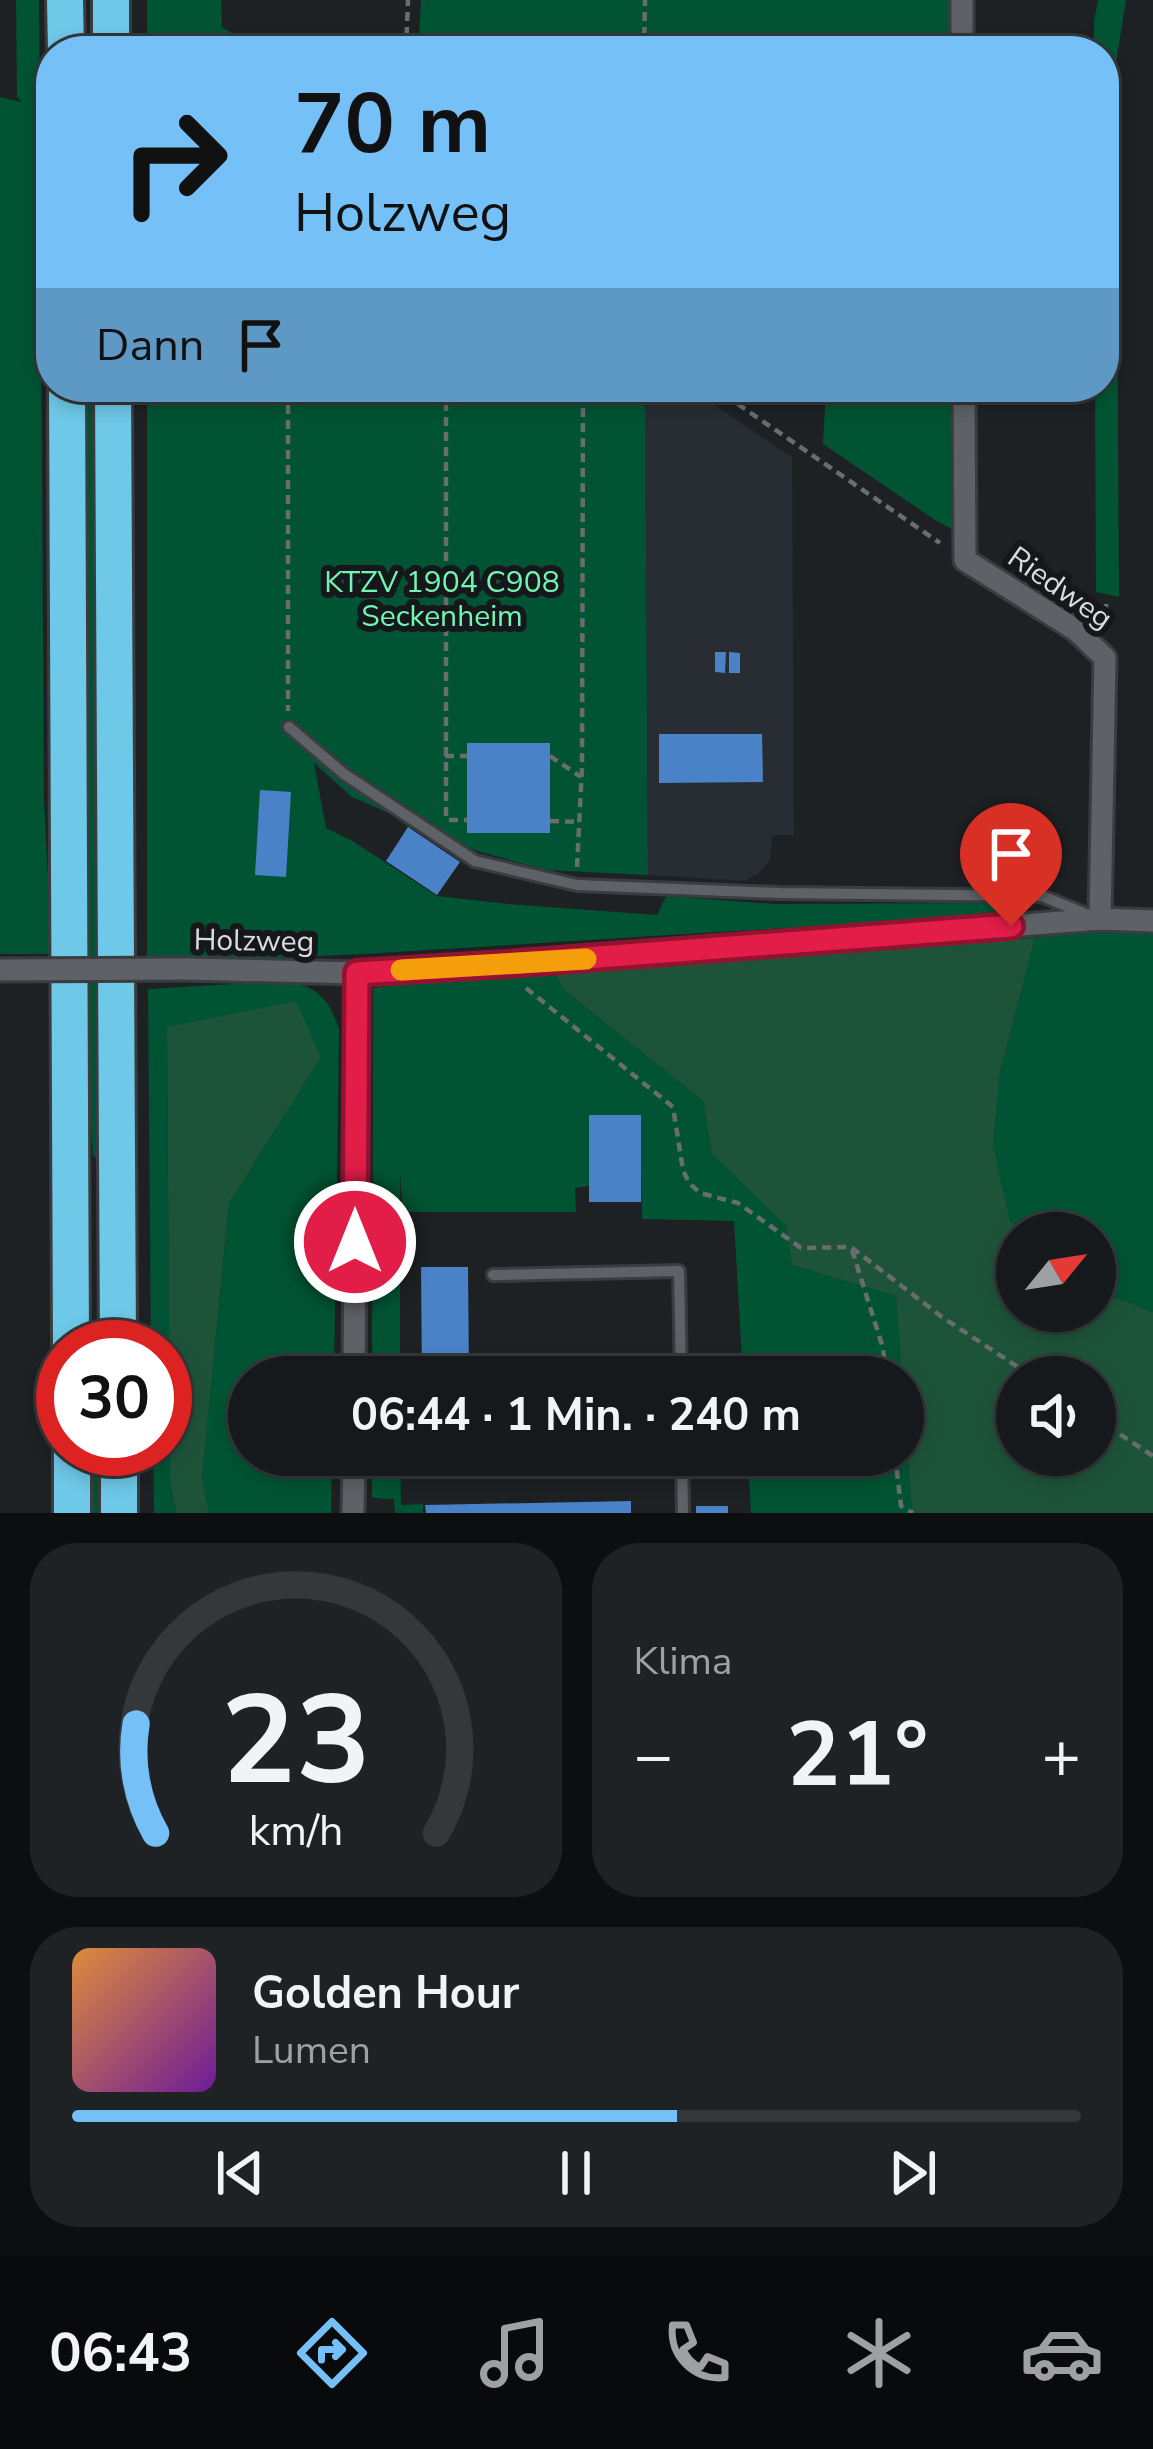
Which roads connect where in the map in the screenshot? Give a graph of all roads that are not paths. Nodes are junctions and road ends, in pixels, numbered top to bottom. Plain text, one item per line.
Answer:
1 (65, 0) edge
2 (111, 0) edge
3 (962, 0) edge
4 (66, 36) edge
5 (111, 36) edge
6 (962, 36) edge
7 (67, 402) edge
8 (113, 402) edge
9 (964, 402) edge
10 (289, 727) dead end
11 (1100, 919) junction
12 (1153, 921) edge
13 (0, 970) edge
14 (357, 973) junction
15 (493, 1275) dead end
16 (71, 1320) edge
17 (118, 1320) edge
18 (354, 1356) edge
19 (681, 1356) edge
20 (72, 1476) edge
21 (119, 1476) edge
22 (354, 1476) edge
23 (682, 1476) edge
24 (120, 1508) edge
25 (72, 1513) edge
26 (353, 1513) edge
27 (683, 1513) edge

1 - 4 highway
2 - 5 highway
3 - 6 street
7 - 16 highway
8 - 17 highway
9 - 11 street, Riedweg
10 - 11 lane
11 - 12 street, Holzweg
11 - 14 street, Holzweg
13 - 14 street, Holzweg, bridge
14 - 18 street
15 - 19 lane
20 - 25 highway
21 - 24 highway
22 - 26 street
23 - 27 lane

